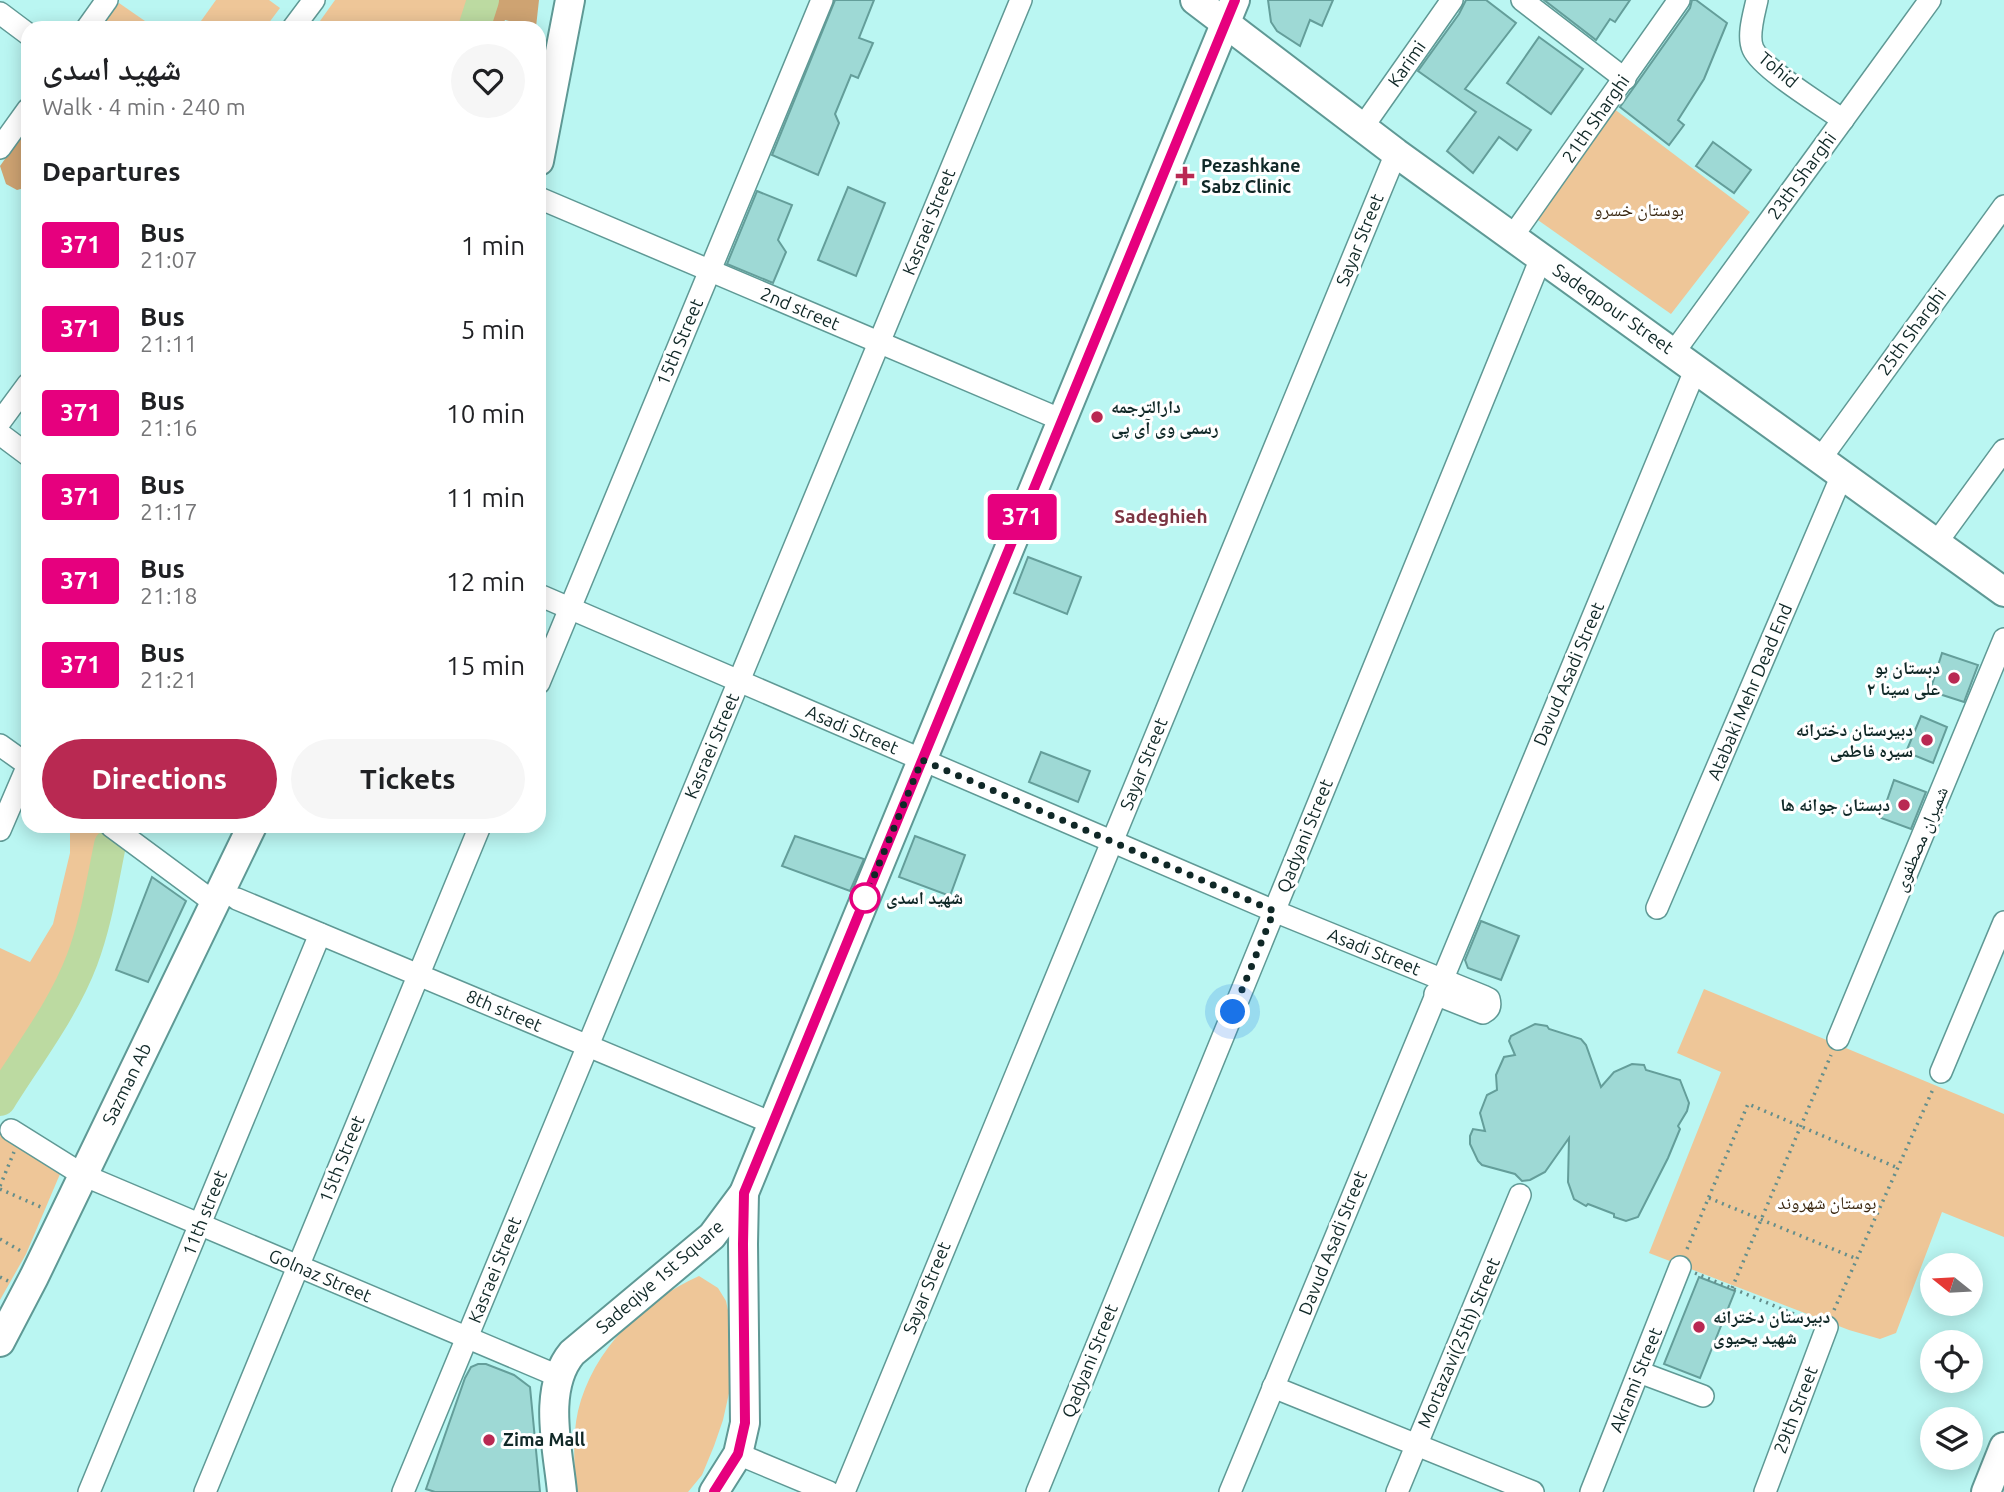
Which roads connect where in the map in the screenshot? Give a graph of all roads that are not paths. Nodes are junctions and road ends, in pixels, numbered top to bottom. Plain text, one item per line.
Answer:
1 (107, 0) edge
2 (314, 0) edge
3 (570, 0) edge
4 (822, 0) edge
5 (1021, 0) edge
6 (1195, 0) edge
7 (1452, 0) edge
8 (1522, 0) edge
9 (1679, 0) edge
10 (1757, 0) edge
11 (1930, 0) edge
12 (1230, 11) edge
13 (0, 13) edge
14 (92, 21) edge
15 (298, 21) edge
16 (21, 29) edge
17 (1625, 79) junction
18 (21, 119) edge
19 (1843, 120) junction
20 (546, 125) edge
21 (1362, 128) junction
22 (0, 148) edge
23 (1396, 153) junction
24 (546, 201) edge
25 (2004, 208) edge
26 (1512, 237) junction
27 (1541, 258) junction
28 (710, 271) junction
29 (879, 342) junction
30 (1685, 360) junction
31 (21, 394) edge
32 (1062, 420) junction
33 (0, 422) edge
34 (0, 434) edge
35 (21, 449) edge
36 (2004, 450) edge
37 (1832, 466) junction
38 (1937, 542) junction
39 (2004, 592) edge
40 (546, 598) edge
41 (570, 608) junction
42 (2004, 639) edge
43 (546, 666) edge
44 (739, 681) junction
45 (0, 745) edge
46 (21, 760) edge
47 (922, 760) junction
48 (21, 781) edge
49 (0, 830) edge
50 (122, 833) edge
51 (250, 833) edge
52 (477, 833) edge
53 (1112, 842) junction
54 (226, 901) junction
55 (1657, 908) dead end
56 (1274, 911) junction
57 (2004, 922) edge
58 (320, 934) junction
59 (419, 975) junction
60 (1438, 987) junction
61 (1838, 1039) road end
62 (588, 1046) junction
63 (1941, 1072) road end
64 (772, 1123) junction
65 (14, 1139) road end
66 (83, 1175) junction
67 (744, 1193) junction
68 (1520, 1195) dead end
69 (200, 1225) junction
70 (298, 1266) junction
71 (1680, 1267) road end
72 (1827, 1327) road end
73 (467, 1337) junction
74 (0, 1342) edge
75 (1639, 1371) junction
76 (558, 1376) junction
77 (1273, 1387) junction
78 (1703, 1396) dead end
79 (1416, 1445) junction
80 (2004, 1447) edge
81 (738, 1454) junction
82 (89, 1492) edge
83 (205, 1492) edge
84 (403, 1492) edge
85 (562, 1492) edge
86 (714, 1492) edge
87 (828, 1492) edge
88 (844, 1492) edge
89 (1037, 1492) edge
90 (1230, 1492) edge
91 (1397, 1492) edge
92 (1533, 1492) edge
93 (1591, 1492) edge
94 (1765, 1492) edge
95 (1986, 1492) edge

1 - 14 street
2 - 15 street
3 - 20 main road
4 - 28 street, 15th Street
5 - 29 street, Kasraei Street
6 - 12 main road, Sadeqpour Street
7 - 21 street, Karimi
8 - 17 street
9 - 17 street, 21th Sharghi
10 - 19 street, Tohid
11 - 19 street, 23th Sharghi
12 - 21 main road, Sadeqpour Street
12 - 32 main road
13 - 16 street
17 - 26 street, 21th Sharghi
18 - 22 street
19 - 30 street, 23th Sharghi
21 - 23 main road, Sadeqpour Street
23 - 26 main road, Sadeqpour Street
23 - 53 street, Sayar Street
24 - 28 street, 2nd street
25 - 37 street, 25th Sharghi
26 - 27 main road, Sadeqpour Street
27 - 30 main road, Sadeqpour Street
27 - 56 street, Qadyani Street
28 - 29 street, 2nd street
28 - 41 street, 15th Street
29 - 32 street, 2nd street
29 - 44 street, Kasraei Street
30 - 37 main road, Sadeqpour Street
30 - 60 street, Davud Asadi Street
31 - 33 street
32 - 47 main road
34 - 35 street
36 - 38 street
37 - 38 main road, Sadeqpour Street
37 - 55 street, Atabaki Mehr Dead End
38 - 39 main road, Sadeqpour Street
40 - 41 street, Asadi Street
41 - 43 street, 15th Street
41 - 44 street, Asadi Street
42 - 61 street, شمیران مصطفوی
44 - 47 street, Asadi Street
44 - 62 street, Kasraei Street
45 - 46 street
47 - 53 street, Asadi Street
47 - 64 main road
48 - 49 street
50 - 54 street, 8th street
51 - 54 main road, Sazman Ab
52 - 59 street, 15th Street
53 - 56 street, Asadi Street
53 - 88 street, Sayar Street
54 - 58 street, 8th street
54 - 66 main road, Sazman Ab
56 - 60 street, Asadi Street
56 - 89 street, Qadyani Street
57 - 63 street
58 - 59 street, 8th street
58 - 69 street, 11th street
59 - 62 street, 8th street
59 - 70 street, 15th Street
60 - 77 street, Davud Asadi Street
62 - 64 street, 8th street
62 - 73 street, Kasraei Street
64 - 67 main road
65 - 66 street, Golnaz Street
66 - 69 street, Golnaz Street
66 - 74 main road, Sazman Ab
67 - 76 main road, Sadeqiye 1st Square
67 - 81 main road, Sadeqiye 1st Square
68 - 79 street, Mortazavi(25th) Street
69 - 70 street, Golnaz Street
69 - 82 street, 11th street
70 - 73 street, Golnaz Street
70 - 83 street, 15th Street
71 - 75 street, Akrami Street
72 - 94 street, 29th Street
73 - 76 street, Golnaz Street
73 - 84 street, Kasraei Street
75 - 78 street
75 - 93 street, Akrami Street
76 - 85 main road
77 - 79 street
77 - 90 street, Davud Asadi Street
79 - 91 street, Mortazavi(25th) Street
79 - 92 street
80 - 95 main road
81 - 86 main road, Sadeqiye 1st Square
81 - 87 street

